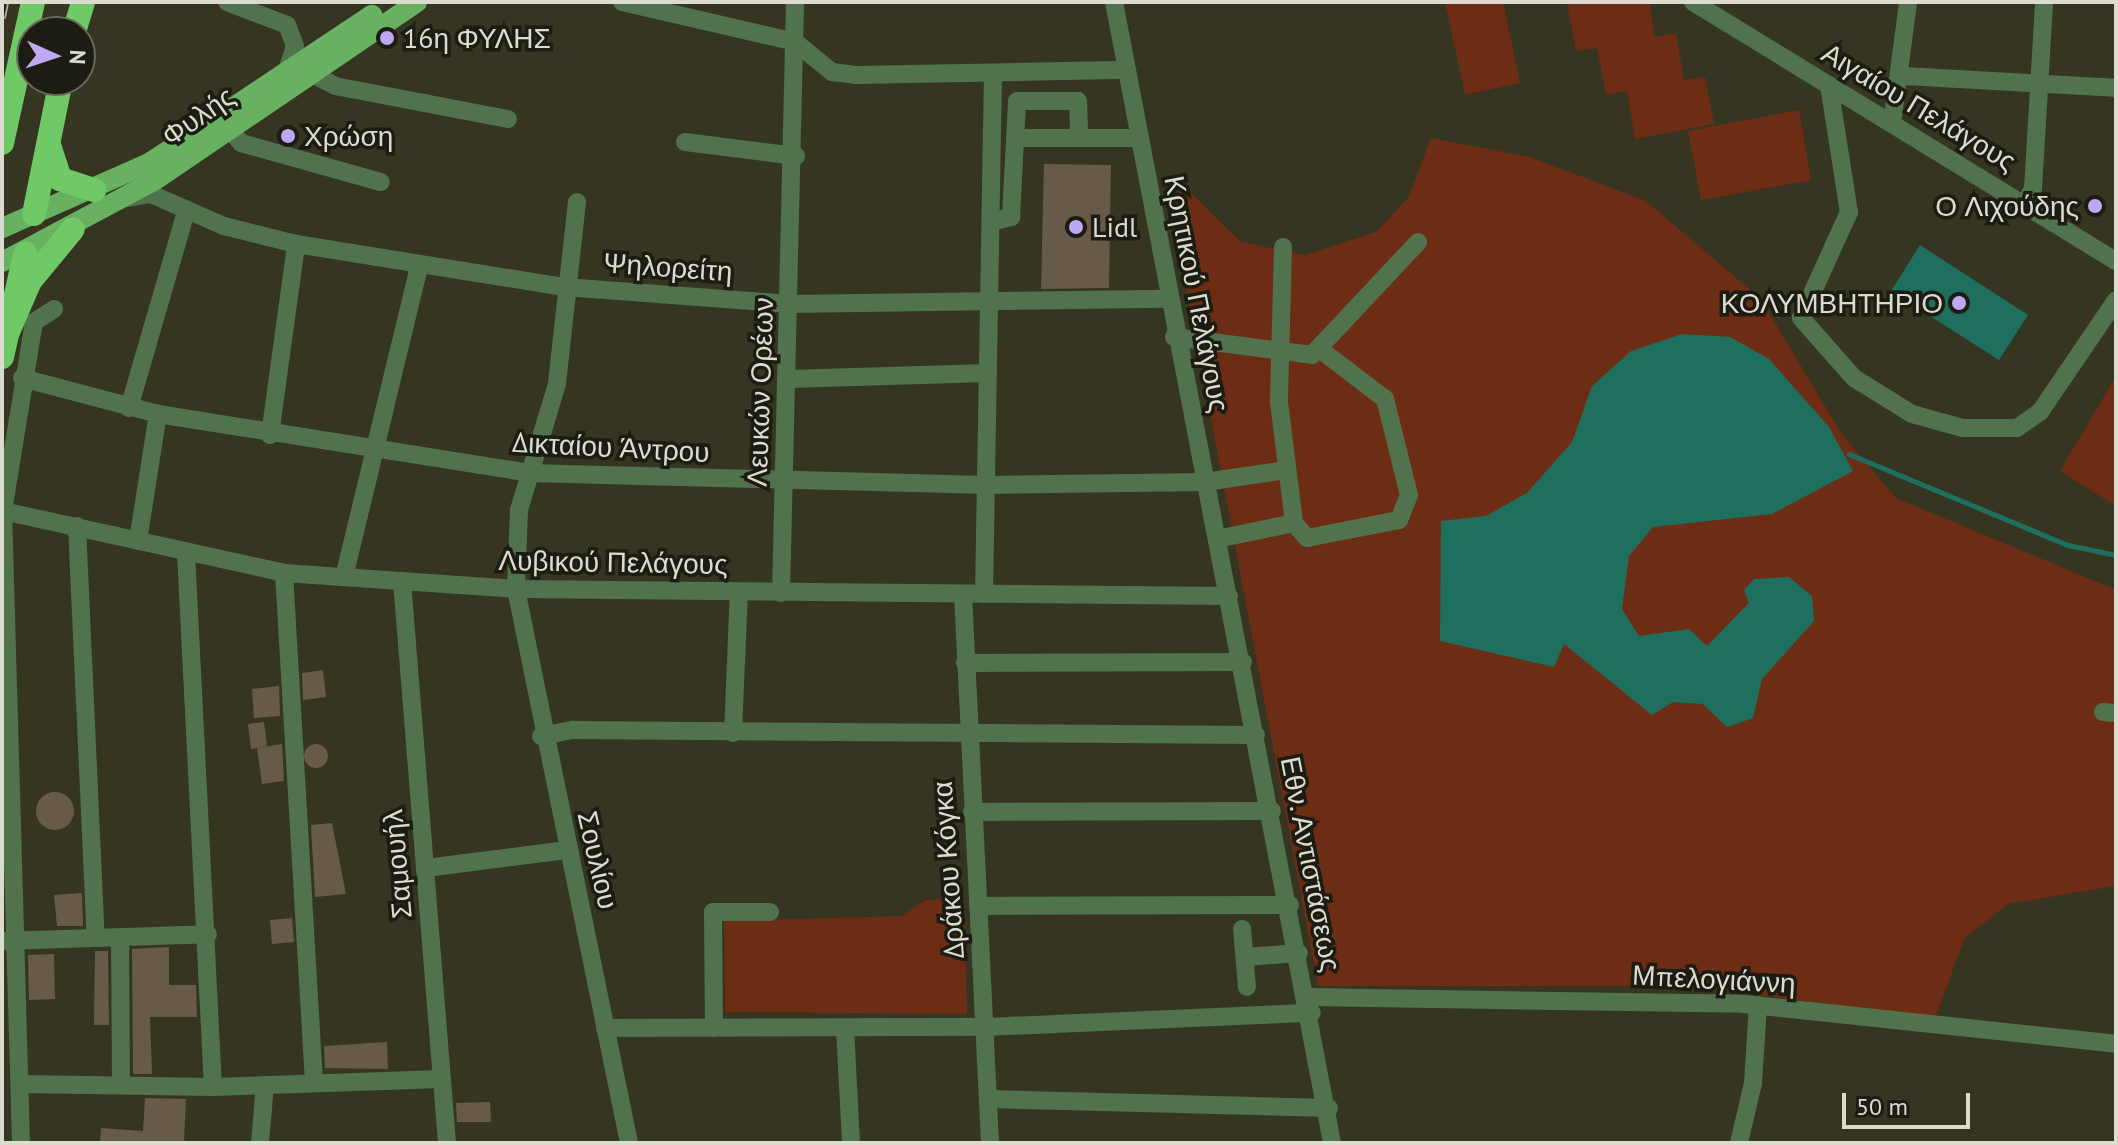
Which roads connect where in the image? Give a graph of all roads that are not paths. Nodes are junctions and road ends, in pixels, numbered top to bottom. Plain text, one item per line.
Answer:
1 (33, 2) edge
2 (392, 2) edge
3 (417, 2) edge
4 (622, 2) edge
5 (795, 2) edge
6 (1114, 2) edge
7 (1693, 2) edge
8 (1908, 2) edge
9 (2044, 2) edge
10 (232, 3) edge
11 (795, 42) junction
12 (1127, 70) junction
13 (287, 71) junction
14 (310, 73) junction
15 (993, 73) junction
16 (1904, 76) junction
17 (2038, 84) junction
18 (1829, 85) junction
19 (2116, 88) edge
20 (58, 96) edge
21 (508, 119) dead end
22 (1892, 124) junction
23 (229, 129) junction
24 (1015, 138) junction
25 (1079, 138) junction
26 (1139, 138) junction
27 (50, 141) junction
28 (685, 142) dead end
29 (2, 143) edge
30 (796, 156) junction
31 (185, 159) junction
32 (381, 182) dead end
33 (94, 190) junction
34 (124, 199) junction
35 (577, 202) dead end
36 (2024, 205) junction
37 (181, 208) junction
38 (34, 214) junction
39 (991, 222) junction
40 (6, 226) edge
41 (73, 229) junction
42 (1418, 242) dead end
43 (296, 244) junction
44 (1283, 247) dead end
45 (10, 259) edge
46 (2116, 261) edge
47 (419, 266) junction
48 (565, 287) junction
49 (1166, 299) junction
50 (2116, 300) edge
51 (989, 302) junction
52 (791, 304) junction
53 (54, 309) dead end
54 (8, 332) junction
55 (1174, 337) junction
56 (1321, 350) junction
57 (1277, 354) junction
58 (2, 357) edge
59 (988, 373) junction
60 (22, 378) junction
61 (788, 379) junction
62 (129, 408) junction
63 (158, 414) junction
64 (270, 435) junction
65 (376, 446) junction
66 (1286, 470) junction
67 (529, 473) junction
68 (1205, 482) junction
69 (784, 485) junction
70 (986, 485) junction
71 (2, 511) edge
72 (1294, 523) junction
73 (77, 526) junction
74 (1217, 539) junction
75 (138, 541) junction
76 (186, 553) junction
77 (284, 573) junction
78 (344, 577) junction
79 (402, 581) junction
80 (516, 589) junction
81 (739, 592) junction
82 (781, 593) junction
83 (963, 594) junction
84 (984, 594) junction
85 (1229, 596) junction
86 (1243, 662) junction
87 (965, 663) junction
88 (967, 732) junction
89 (733, 733) junction
90 (1256, 735) junction
91 (541, 736) junction
92 (1272, 811) junction
93 (972, 812) junction
94 (567, 850) junction
95 (426, 868) junction
96 (1290, 905) junction
97 (978, 906) junction
98 (770, 912) dead end
99 (1242, 929) dead end
100 (208, 934) junction
101 (96, 938) junction
102 (120, 939) junction
103 (11, 940) edge
104 (1299, 953) junction
105 (1245, 957) junction
106 (1247, 987) dead end
107 (1310, 1005) junction
108 (1758, 1005) junction
109 (986, 1027) junction
110 (605, 1028) junction
111 (714, 1028) junction
112 (845, 1028) junction
113 (2116, 1044) edge
114 (442, 1079) junction
115 (314, 1083) junction
116 (22, 1084) junction
117 (121, 1085) junction
118 (265, 1085) junction
119 (213, 1087) junction
120 (988, 1099) junction
121 (1329, 1108) junction
122 (21, 1143) edge
123 (260, 1143) edge
124 (447, 1143) edge
125 (629, 1143) edge
126 (851, 1143) edge
127 (990, 1143) edge
128 (1332, 1143) edge
129 (1739, 1143) edge

1 - 29 highway
2 - 13 main road, Φυλής
3 - 14 main road, Φυλής
4 - 11 street
5 - 11 street, Λευκών Ορέων
6 - 12 street, Κρητικού Πελάγους
7 - 18 street, Αιγαίου Πελάγους
8 - 16 street
9 - 17 street
10 - 13 street
11 - 15 street
11 - 30 street, Λευκών Ορέων
12 - 15 street
12 - 26 street, Κρητικού Πελάγους
13 - 33 main road, Φυλής
14 - 21 street
14 - 23 main road, Φυλής
15 - 39 street
16 - 17 street
16 - 22 street
17 - 19 street
17 - 36 street
18 - 22 street, Αιγαίου Πελάγους
18 - 50 street
20 - 27 highway
22 - 36 street, Αιγαίου Πελάγους
23 - 31 main road, Φυλής
23 - 32 street
24 - 25 street
24 - 25 street
24 - 39 street
25 - 26 street
26 - 49 street, Κρητικού Πελάγους
27 - 33 highway
27 - 38 highway
28 - 30 street
30 - 52 street, Λευκών Ορέων
31 - 34 main road, Φυλής
31 - 37 street
33 - 38 main road, Φυλής
34 - 37 street, Ψηλορείτη
34 - 41 main road, Φυλής
35 - 48 street, Σουλίου
36 - 46 street, Αιγαίου Πελάγους
37 - 43 street, Ψηλορείτη
37 - 62 street
38 - 40 main road, Φυλής
38 - 45 main road
39 - 51 street
41 - 45 main road, Φυλής
41 - 54 highway
42 - 56 street
43 - 47 street, Ψηλορείτη
43 - 64 street
44 - 57 street
45 - 54 highway
47 - 48 street, Ψηλορείτη
47 - 65 street
48 - 52 street, Ψηλορείτη
48 - 67 street, Σουλίου
49 - 51 street, Ψηλορείτη
49 - 55 street, Κρητικού Πελάγους
51 - 52 street, Ψηλορείτη
51 - 59 street
52 - 61 street, Λευκών Ορέων
53 - 60 street
54 - 58 highway
55 - 57 street
55 - 68 street, Κρητικού Πελάγους
56 - 57 street
56 - 72 street
57 - 66 street
59 - 61 street
59 - 70 street
60 - 62 street, Δικταίου Άντρου
60 - 71 street
61 - 69 street, Λευκών Ορέων
62 - 63 street, Δικταίου Άντρου
63 - 64 street, Δικταίου Άντρου
63 - 75 street
64 - 65 street, Δικταίου Άντρου
65 - 67 street, Δικταίου Άντρου
65 - 78 street
66 - 68 street, Δικταίου Άντρου
66 - 72 street
67 - 69 street, Δικταίου Άντρου
67 - 80 street, Σουλίου
68 - 70 street, Δικταίου Άντρου
68 - 74 street, Κρητικού Πελάγους
69 - 70 street, Δικταίου Άντρου
69 - 82 street, Λευκών Ορέων
70 - 84 street
71 - 73 street, Λυβικού Πελάγους
71 - 103 street
72 - 74 street
73 - 75 street, Λυβικού Πελάγους
73 - 101 street
74 - 85 street, Κρητικού Πελάγους
75 - 76 street, Λυβικού Πελάγους
76 - 77 street, Λυβικού Πελάγους
76 - 100 street
77 - 78 street, Λυβικού Πελάγους
77 - 115 street
78 - 79 street, Λυβικού Πελάγους
79 - 80 street, Λυβικού Πελάγους
79 - 95 street, Σαμουήλ
80 - 81 street, Λυβικού Πελάγους
80 - 91 street, Σουλίου
81 - 82 street, Λυβικού Πελάγους
81 - 89 street
82 - 83 street, Λυβικού Πελάγους
83 - 84 street, Λυβικού Πελάγους
83 - 87 street, Δράκου Κόγκα
84 - 85 street, Λυβικού Πελάγους
85 - 86 street, Εθν. Αντιστάσεως
86 - 87 street
86 - 90 street, Εθν. Αντιστάσεως
87 - 88 street, Δράκου Κόγκα
88 - 89 street
88 - 90 street
88 - 93 street, Δράκου Κόγκα
89 - 91 street
90 - 92 street, Εθν. Αντιστάσεως
91 - 94 street, Σουλίου
92 - 93 street
92 - 96 street, Εθν. Αντιστάσεως
93 - 97 street, Δράκου Κόγκα
94 - 95 street
94 - 110 street, Σουλίου
95 - 114 street, Σαμουήλ
96 - 97 street
96 - 104 street, Εθν. Αντιστάσεως
97 - 109 street, Δράκου Κόγκα
98 - 111 street
99 - 105 street
100 - 102 street
100 - 119 street
101 - 102 street
101 - 103 street
102 - 117 street
103 - 116 street
104 - 105 street
104 - 107 street, Εθν. Αντιστάσεως
105 - 106 street
107 - 108 street, Μπελογιάννη
107 - 109 street, Μπελογιάννη
107 - 121 street, Εθν. Αντιστάσεως
108 - 113 street, Μπελογιάννη
108 - 129 street
109 - 112 street, Μπελογιάννη
109 - 120 street, Δράκου Κόγκα
110 - 111 street, Μπελογιάννη
110 - 125 street, Σουλίου
111 - 112 street, Μπελογιάννη
112 - 126 street
114 - 115 street
114 - 124 street, Σαμουήλ
115 - 118 street
116 - 117 street
116 - 122 street
117 - 119 street
118 - 119 street
118 - 123 street
120 - 121 street
120 - 127 street, Δράκου Κόγκα
121 - 128 street, Εθν. Αντιστάσεως

